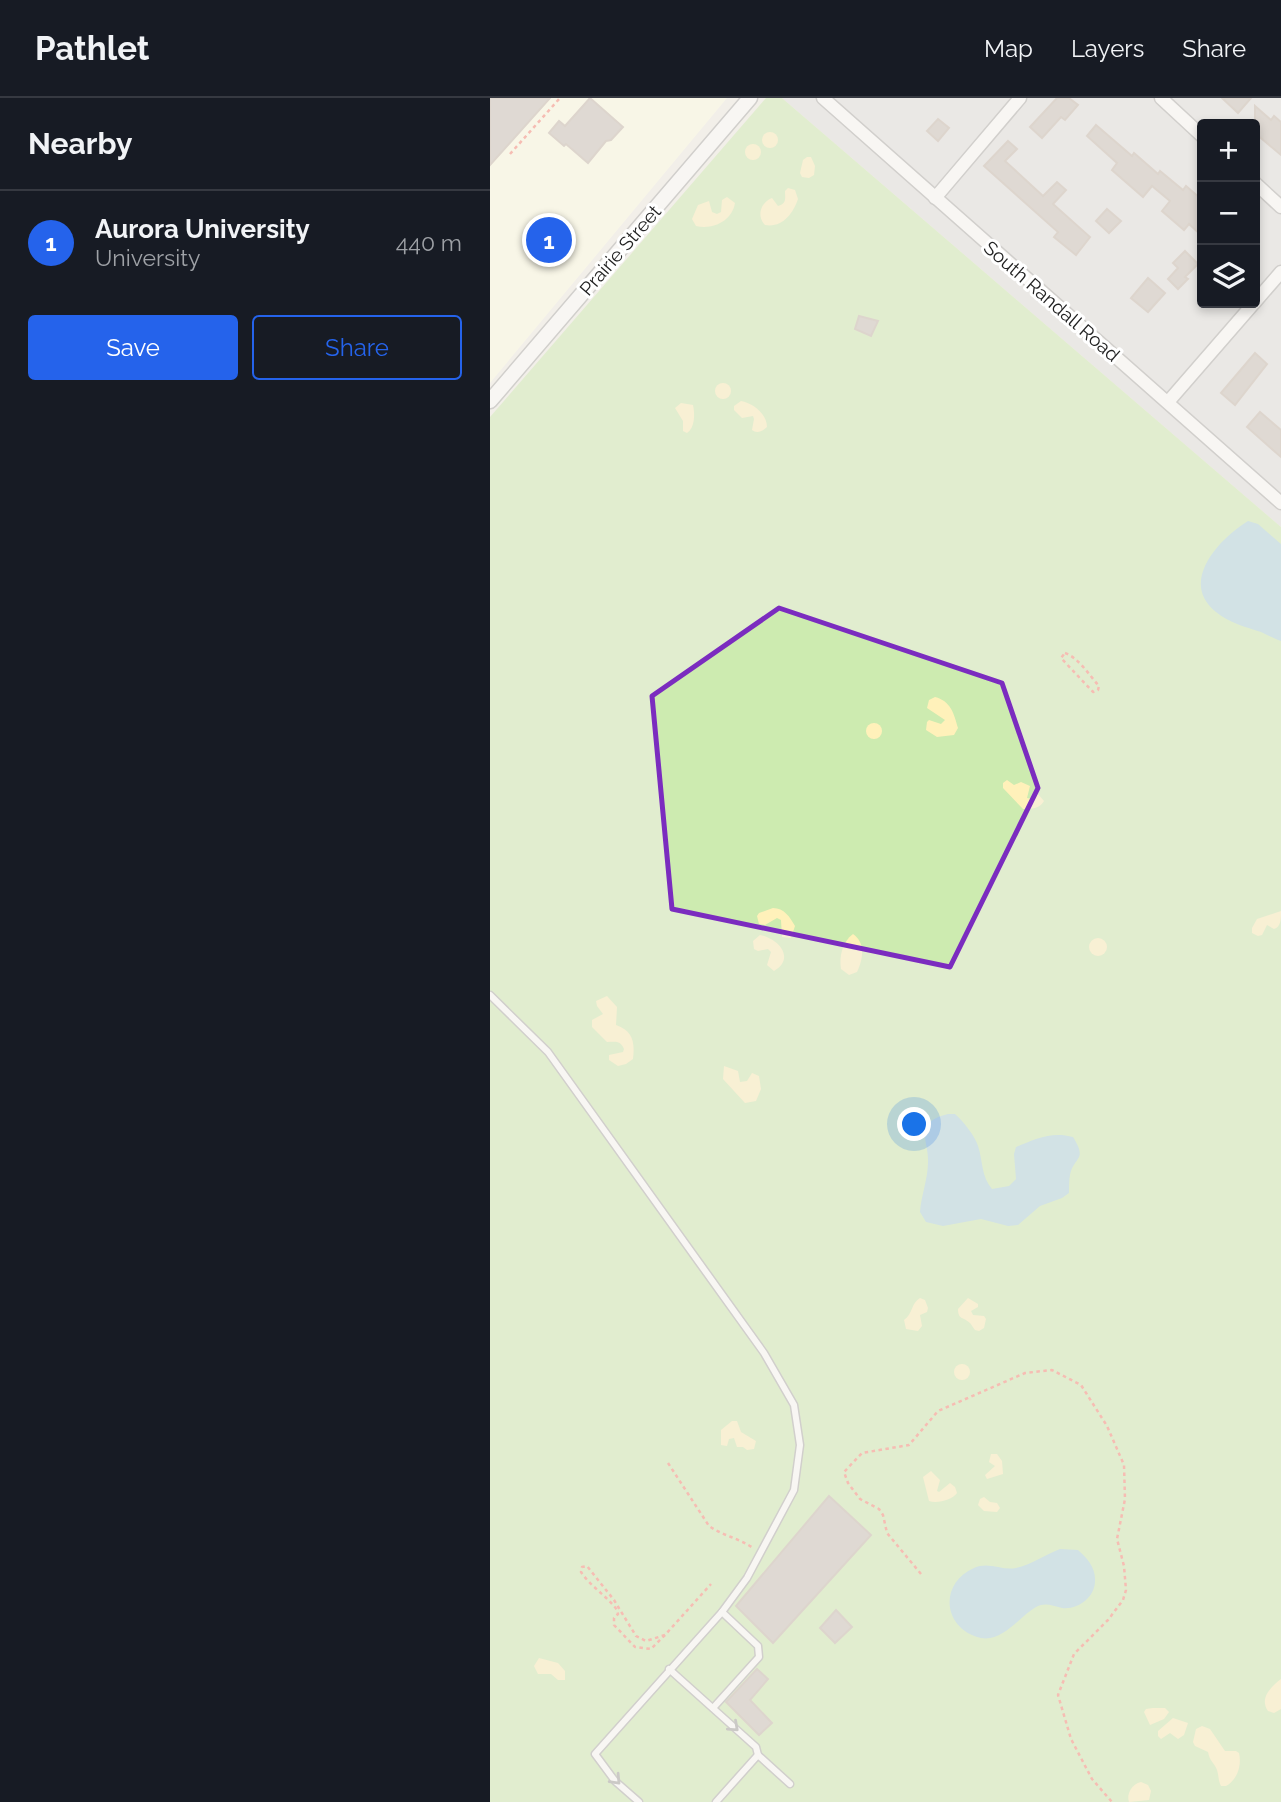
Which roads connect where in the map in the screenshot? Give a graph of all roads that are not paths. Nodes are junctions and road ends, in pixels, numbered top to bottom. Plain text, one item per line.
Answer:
1 (750, 98) edge
2 (823, 98) edge
3 (1020, 98) edge
4 (1161, 98) edge
5 (1197, 131) edge
6 (1260, 187) edge
7 (935, 198) junction
8 (1281, 206) edge
9 (1281, 272) edge
10 (1260, 295) edge
11 (1249, 308) edge
12 (490, 401) edge
13 (1168, 402) junction
14 (1281, 503) edge
15 (490, 995) edge
16 (722, 1612) junction
17 (669, 1669) junction
18 (713, 1708) junction
19 (758, 1755) junction
20 (790, 1784) dead end
21 (639, 1802) edge
22 (716, 1802) edge

1 - 12 street, Prairie Street
2 - 7 street, South Randall Road
3 - 7 street
4 - 5 street
6 - 8 street
7 - 13 street, South Randall Road
9 - 10 street
11 - 13 street
13 - 14 street, South Randall Road
15 - 16 lane
16 - 17 lane
16 - 18 lane
17 - 18 lane
17 -> 21 lane
18 -> 19 lane
19 - 20 lane
19 - 22 lane

